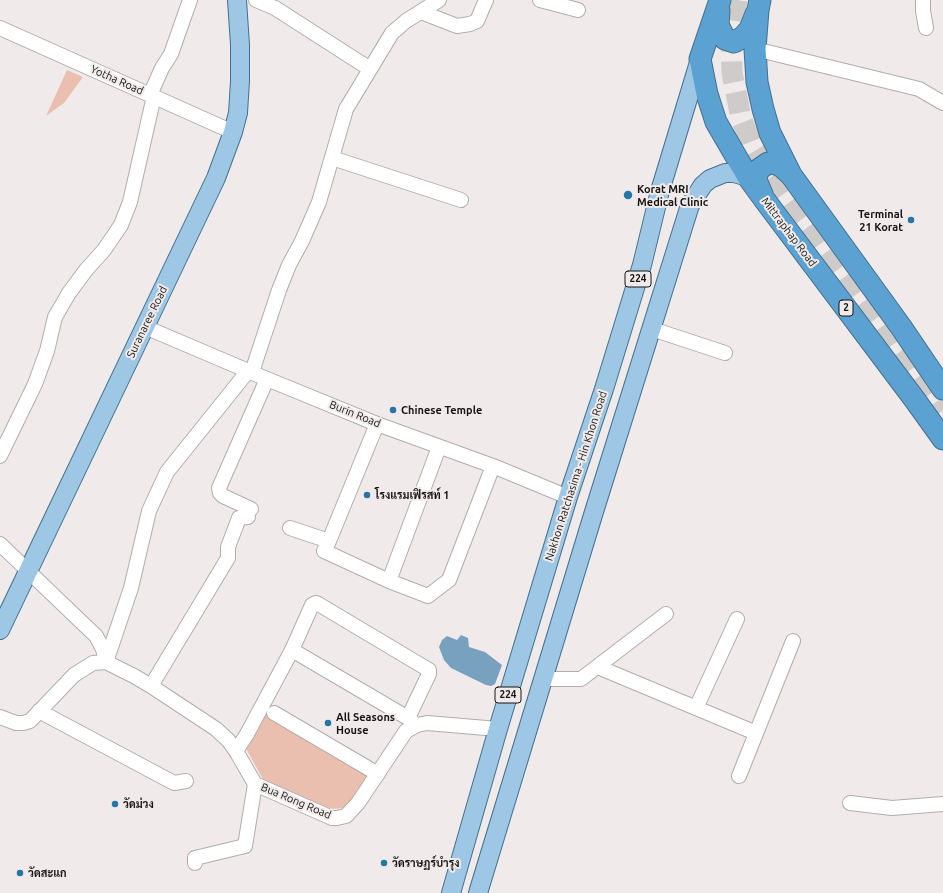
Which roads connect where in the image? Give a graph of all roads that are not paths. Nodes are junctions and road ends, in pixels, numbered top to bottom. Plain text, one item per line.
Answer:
1 (190, 0) edge
2 (237, 0) edge
3 (256, 0) edge
4 (439, 0) edge
5 (486, 0) edge
6 (540, 0) edge
7 (720, 0) edge
8 (923, 0) edge
9 (759, 5) edge
10 (578, 10) dead end
11 (421, 12) junction
12 (0, 28) edge
13 (926, 28) dead end
14 (755, 48) junction
15 (700, 59) junction
16 (370, 69) junction
17 (152, 96) junction
18 (943, 103) edge
19 (233, 132) junction
20 (332, 158) junction
21 (791, 175) junction
22 (748, 177) junction
23 (764, 199) junction
24 (461, 200) dead end
25 (145, 327) junction
26 (652, 328) junction
27 (725, 353) dead end
28 (250, 371) junction
29 (267, 379) junction
30 (943, 388) edge
31 (377, 424) junction
32 (943, 440) edge
33 (439, 447) junction
34 (0, 456) edge
35 (493, 466) junction
36 (568, 497) junction
37 (596, 507) junction
38 (290, 528) dead end
39 (329, 541) junction
40 (0, 544) edge
41 (28, 571) junction
42 (389, 581) junction
43 (666, 614) dead end
44 (737, 619) dead end
45 (0, 630) edge
46 (793, 641) dead end
47 (292, 650) junction
48 (106, 662) junction
49 (598, 667) junction
50 (544, 679) junction
51 (151, 686) junction
52 (696, 708) junction
53 (39, 711) junction
54 (274, 713) dead end
55 (0, 717) edge
56 (412, 722) junction
57 (498, 729) junction
58 (756, 733) junction
59 (236, 751) junction
60 (378, 774) junction
61 (739, 776) dead end
62 (186, 781) dead end
63 (256, 784) junction
64 (850, 803) dead end
65 (943, 804) edge
66 (194, 863) dead end
67 (451, 893) edge
68 (478, 893) edge

1 - 17 street
2 - 19 main road, Suranaree Road
3 - 16 street
4 - 11 street
5 - 11 street
6 - 10 street
7 - 9 highway
7 - 15 highway
8 - 13 street
9 - 14 highway
11 - 16 street
12 - 17 street, Yotha Road
14 - 18 street
14 - 21 highway
15 - 22 highway, Mittraphap Road / 2
15 - 36 main road, Nakhon Ratchasima - Hin Khon Road / 224
16 - 20 street
17 - 19 street, Yotha Road
17 - 34 street
19 - 25 main road, Suranaree Road
20 - 24 street
20 - 28 street
21 - 23 highway
21 - 30 highway
22 - 23 highway, Mittraphap Road / 2
22 - 26 main road, 224
23 - 32 highway, Mittraphap Road / 2
25 - 28 street, Burin Road
25 - 41 main road, Suranaree Road
26 - 27 street
26 - 37 main road, 224
28 - 29 street, Burin Road
28 - 48 street
29 - 31 street, Burin Road
29 - 51 street
31 - 33 street, Burin Road
31 - 39 street
33 - 35 street, Burin Road
33 - 42 street
35 - 36 street, Burin Road
35 - 42 street
36 - 37 main road
36 - 57 main road, Nakhon Ratchasima - Hin Khon Road / 224
37 - 50 main road, 224
38 - 39 street
39 - 42 street
40 - 41 street
41 - 45 main road, Suranaree Road
41 - 48 street
43 - 49 street
44 - 52 street
46 - 58 street
47 - 56 street
47 - 56 street
47 - 59 street
48 - 51 street, Bua Rong Road
48 - 53 street
49 - 50 street
49 - 52 street
50 - 68 main road, 224
51 - 59 street, Bua Rong Road
52 - 58 street
53 - 55 street
53 - 62 street
54 - 60 street
56 - 57 street
56 - 60 street, Bua Rong Road
57 - 67 main road, Nakhon Ratchasima - Hin Khon Road / 224
58 - 61 street
59 - 63 street, Bua Rong Road
60 - 63 street, Bua Rong Road
63 - 66 street
64 - 65 street

